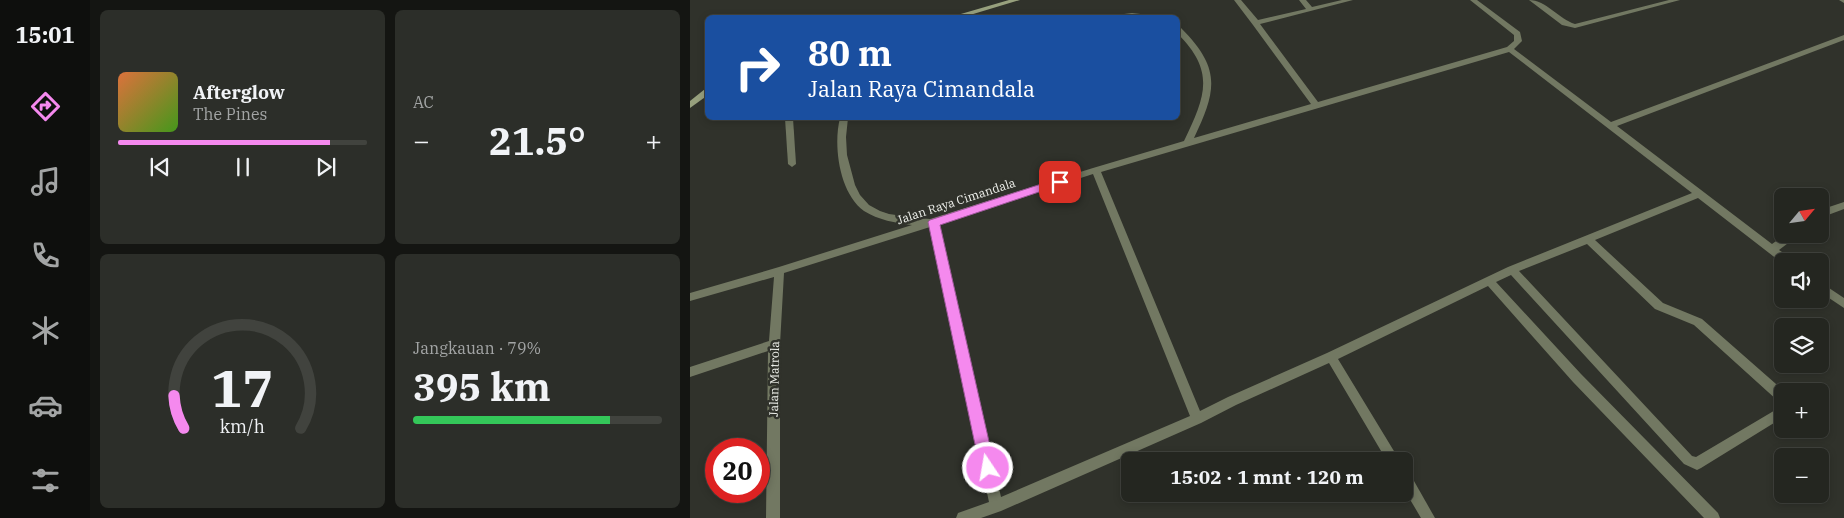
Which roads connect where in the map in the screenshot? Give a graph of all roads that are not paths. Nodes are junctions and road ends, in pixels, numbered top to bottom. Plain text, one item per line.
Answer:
1 (1017, 0) edge
2 (1237, 0) edge
3 (1302, 0) edge
4 (1350, 0) edge
5 (1473, 0) edge
6 (1532, 0) edge
7 (1677, 0) edge
8 (1311, 10) junction
9 (961, 15) edge
10 (1256, 24) junction
11 (1180, 32) edge
12 (1844, 37) edge
13 (1510, 49) junction
14 (705, 93) edge
15 (690, 105) edge
16 (1316, 105) junction
17 (789, 120) edge
18 (844, 120) edge
19 (1610, 126) junction
20 (1187, 144) junction
21 (792, 164) dead end
22 (1096, 170) junction
23 (1700, 194) junction
24 (1844, 205) edge
25 (1829, 211) edge
26 (934, 222) junction
27 (1587, 238) junction
28 (1781, 243) edge
29 (1772, 250) junction
30 (1776, 253) edge
31 (1512, 270) junction
32 (779, 271) junction
33 (1488, 281) junction
34 (1829, 293) edge
35 (690, 297) edge
36 (1844, 304) edge
37 (774, 344) junction
38 (1331, 357) junction
39 (690, 372) edge
40 (1774, 390) edge
41 (1774, 417) edge
42 (1197, 419) junction
43 (1389, 452) edge
44 (1413, 493) edge
45 (996, 506) junction
46 (773, 518) edge
47 (963, 518) edge
48 (1428, 518) edge
49 (1712, 518) edge

1 - 9 street
2 - 10 lane
3 - 8 lane
4 - 8 lane
5 - 13 lane
6 - 7 lane
8 - 10 lane
10 - 16 lane
11 - 20 lane
12 - 19 lane
13 - 16 lane, Jalan Raya Cimandala
13 - 19 lane
14 - 15 street
16 - 20 lane, Jalan Raya Cimandala
17 - 21 lane
18 - 26 lane
19 - 23 lane
20 - 22 lane, Jalan Raya Cimandala
22 - 26 lane, Jalan Raya Cimandala
22 - 42 lane
23 - 27 lane
23 - 29 lane
24 - 25 lane
26 - 32 lane, Jalan Raya Cimandala
26 - 45 lane
27 - 31 lane
27 - 40 lane
28 - 29 lane
29 - 30 lane
31 - 33 lane
31 - 41 lane
32 - 35 lane, Jalan Raya Cimandala
32 - 37 lane, Jalan Matrola
33 - 38 lane
33 - 49 lane
34 - 36 lane
37 - 39 lane
37 - 46 lane, Jalan Matrola
38 - 42 lane
38 - 43 lane
42 - 45 lane
44 - 48 lane
45 - 47 lane

